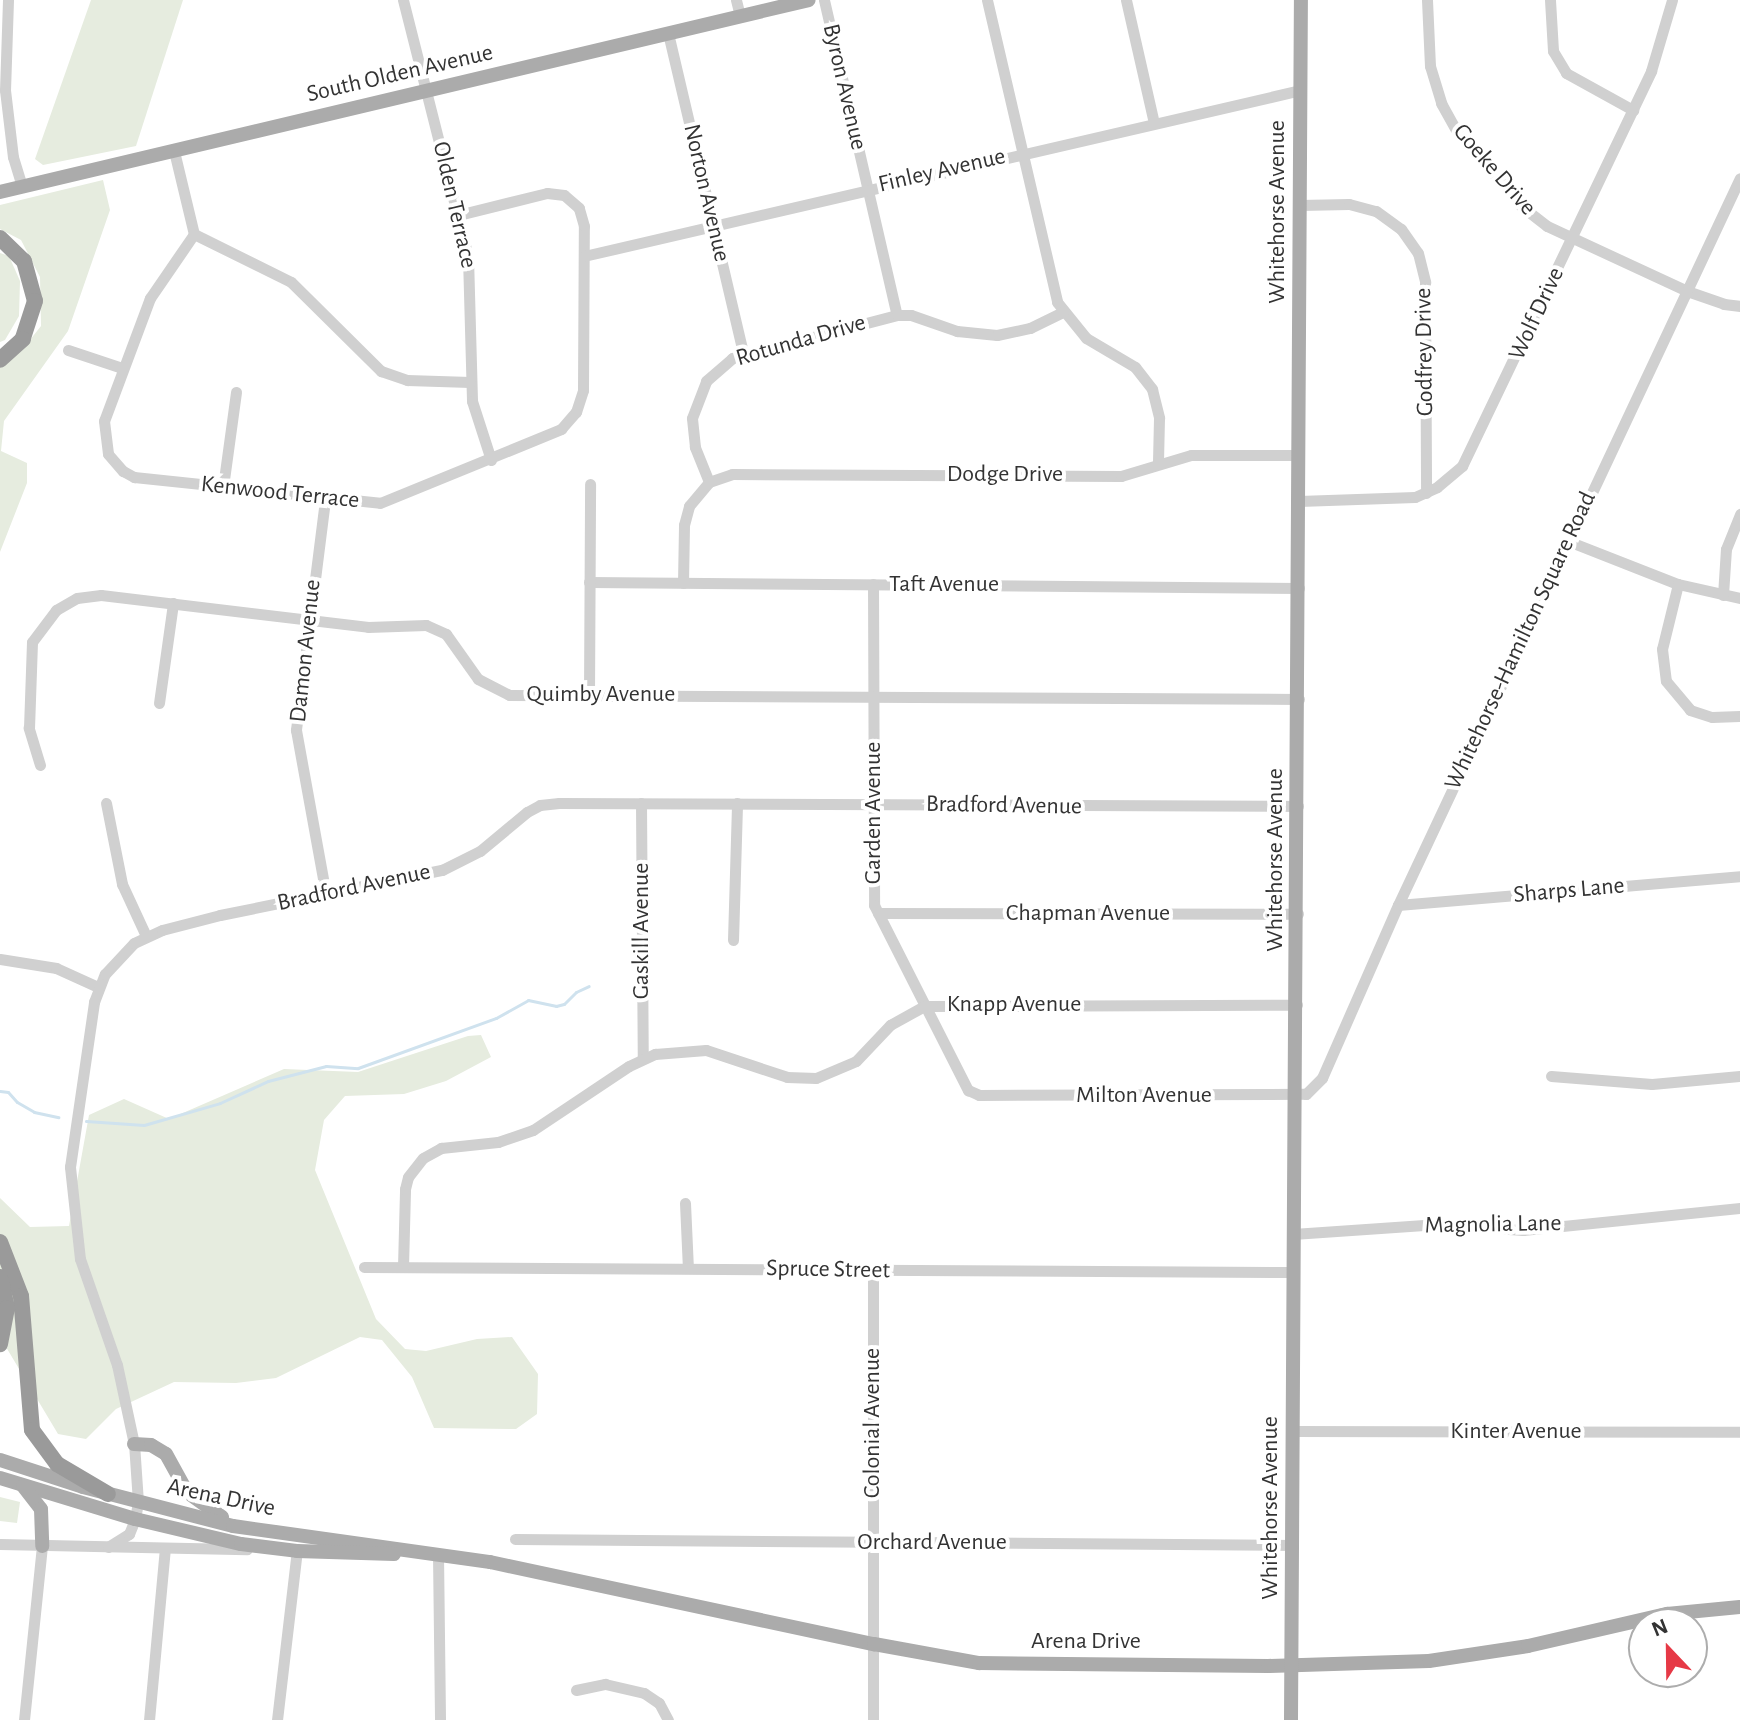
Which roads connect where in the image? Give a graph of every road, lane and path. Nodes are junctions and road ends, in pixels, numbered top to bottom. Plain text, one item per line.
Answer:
1 (8, 0) edge
2 (403, 0) edge
3 (736, 0) edge
4 (809, 0) edge
5 (824, 0) edge
6 (987, 0) edge
7 (1126, 0) edge
8 (1301, 0) edge
9 (1427, 0) edge
10 (1550, 0) edge
11 (1672, 0) edge
12 (740, 16) junction
13 (668, 33) junction
14 (1301, 90) junction
15 (426, 91) junction
16 (1633, 110) junction
17 (1154, 123) junction
18 (174, 151) junction
19 (1023, 152) junction
20 (1740, 178) edge
21 (22, 187) junction
22 (867, 188) junction
23 (0, 192) edge
24 (1300, 205) junction
25 (458, 215) junction
26 (713, 225) junction
27 (194, 234) junction
28 (0, 238) edge
29 (1573, 238) junction
30 (584, 256) junction
31 (1687, 291) junction
32 (1740, 306) edge
33 (1063, 312) junction
34 (897, 315) junction
35 (68, 350) dead end
36 (743, 353) junction
37 (0, 360) edge
38 (122, 368) junction
39 (470, 382) junction
40 (236, 392) dead end
41 (1299, 455) junction
42 (491, 460) junction
43 (1158, 463) junction
44 (709, 482) junction
45 (590, 484) dead end
46 (223, 487) junction
47 (1426, 493) junction
48 (325, 500) junction
49 (1299, 501) junction
50 (1740, 514) edge
51 (1568, 541) junction
52 (589, 582) junction
53 (683, 583) junction
54 (873, 584) junction
55 (1678, 584) junction
56 (1299, 588) junction
57 (1723, 595) junction
58 (1740, 598) edge
59 (173, 603) junction
60 (309, 619) junction
61 (589, 695) junction
62 (873, 697) junction
63 (1299, 699) junction
64 (159, 703) dead end
65 (1740, 716) edge
66 (40, 765) dead end
67 (106, 803) dead end
68 (641, 803) junction
69 (737, 803) junction
70 (873, 804) junction
71 (1298, 806) junction
72 (1740, 876) edge
73 (326, 895) junction
74 (1398, 905) junction
75 (878, 913) junction
76 (1298, 914) junction
77 (146, 936) junction
78 (733, 940) dead end
79 (0, 959) edge
80 (98, 987) junction
81 (1297, 1005) junction
82 (924, 1006) junction
83 (643, 1059) junction
84 (1551, 1076) dead end
85 (1740, 1076) edge
86 (992, 1095) joint
87 (1297, 1096) junction
88 (685, 1203) dead end
89 (1740, 1208) edge
90 (1293, 1234) junction
91 (0, 1242) edge
92 (364, 1267) dead end
93 (403, 1267) junction
94 (688, 1268) junction
95 (873, 1270) junction
96 (1292, 1272) junction
97 (0, 1277) edge
98 (0, 1344) edge
99 (1293, 1431) junction
100 (1740, 1432) edge
101 (134, 1444) junction
102 (0, 1460) edge
103 (0, 1478) edge
104 (20, 1483) junction
105 (108, 1494) junction
106 (138, 1502) junction
107 (135, 1519) junction
108 (252, 1529) junction
109 (515, 1539) dead end
110 (873, 1543) junction
111 (0, 1544) edge
112 (1293, 1545) junction
113 (42, 1546) junction
114 (108, 1547) junction
115 (165, 1549) junction
116 (278, 1549) junction
117 (297, 1551) junction
118 (438, 1554) junction
119 (1740, 1607) edge
120 (874, 1644) junction
121 (1292, 1666) junction
122 (576, 1690) dead end
123 (24, 1720) edge
124 (149, 1720) edge
125 (277, 1720) edge
126 (440, 1720) edge
127 (668, 1720) edge
128 (873, 1720) edge
129 (1291, 1720) edge

1 - 21 street
2 - 15 street, Olden Terrace
3 - 12 street
4 - 12 main road, South Olden Avenue
5 - 22 street, Byron Avenue
6 - 19 street
7 - 17 street
8 - 14 main road, Whitehorse Avenue
9 - 29 street, Goeke Drive
10 - 16 street
11 - 16 street, Wolf Drive
12 - 13 main road, South Olden Avenue
13 - 15 main road, South Olden Avenue
13 - 26 street, Norton Avenue
14 - 17 street, Finley Avenue
14 - 24 main road, Whitehorse Avenue
15 - 18 main road, South Olden Avenue
15 - 25 street, Olden Terrace
16 - 29 street, Wolf Drive
17 - 19 street, Finley Avenue
18 - 21 main road, South Olden Avenue
18 - 27 street
19 - 22 street, Finley Avenue
19 - 33 street
20 - 31 street, Whitehorse-Hamilton Square Road
21 - 23 main road, South Olden Avenue
22 - 26 street, Finley Avenue
22 - 34 street, Byron Avenue
24 - 41 main road, Whitehorse Avenue
24 - 47 street, Godfrey Drive
25 - 30 street, Kenwood Terrace
25 - 39 street, Olden Terrace
26 - 30 street, Finley Avenue
26 - 36 street, Norton Avenue
27 - 38 street, Kenwood Terrace
27 - 39 street
28 - 37 highway
29 - 31 street, Goeke Drive
29 - 47 street, Wolf Drive
30 - 42 street, Kenwood Terrace
31 - 32 street, Goeke Drive
31 - 51 street, Whitehorse-Hamilton Square Road
33 - 34 street, Rotunda Drive
33 - 43 street
34 - 36 street, Rotunda Drive
35 - 38 street
36 - 44 street, Rotunda Drive
38 - 46 street, Kenwood Terrace
39 - 42 street, Olden Terrace
40 - 46 street
41 - 43 street, Dodge Drive
41 - 49 main road, Whitehorse Avenue
42 - 48 street, Kenwood Terrace
43 - 44 street, Dodge Drive
44 - 53 street
45 - 52 street
46 - 48 street, Kenwood Terrace
47 - 49 street, Wolf Drive
48 - 60 street, Damon Avenue
49 - 56 main road, Whitehorse Avenue
50 - 57 street
51 - 55 street
51 - 74 street, Whitehorse-Hamilton Square Road
52 - 53 street, Taft Avenue
52 - 61 street
53 - 54 street, Taft Avenue
54 - 56 street, Taft Avenue
54 - 62 street, Garden Avenue
55 - 57 street
55 - 65 street
56 - 63 main road, Whitehorse Avenue
57 - 58 street
59 - 60 street, Quimby Avenue
59 - 64 street
59 - 66 street, Quimby Avenue
60 - 61 street, Quimby Avenue
60 - 73 street, Damon Avenue
61 - 62 street, Quimby Avenue
62 - 63 street, Quimby Avenue
62 - 70 street, Garden Avenue
63 - 71 main road, Whitehorse Avenue
67 - 77 street
68 - 69 street, Bradford Avenue
68 - 73 street, Bradford Avenue
68 - 83 street, Gaskill Avenue
69 - 70 street, Bradford Avenue
69 - 78 street
70 - 71 street, Bradford Avenue
70 - 75 street, Garden Avenue
71 - 76 main road, Whitehorse Avenue
72 - 74 street, Sharps Lane
73 - 77 street, Bradford Avenue
74 - 87 street, Whitehorse-Hamilton Square Road
75 - 76 street, Chapman Avenue
75 - 82 street, Garden Avenue
76 - 81 main road, Whitehorse Avenue
77 - 80 street, Bradford Avenue
79 - 80 street
80 - 101 street, Bradford Avenue
81 - 82 street, Knapp Avenue
81 - 87 main road, Whitehorse Avenue
82 - 83 street, Knapp Avenue
82 - 86 street, Garden Avenue
83 - 93 street, Knapp Avenue
84 - 85 street
86 - 87 street, Milton Avenue
87 - 90 main road, Whitehorse Avenue
88 - 94 street
89 - 90 street, Magnolia Lane
90 - 96 main road, Whitehorse Avenue
91 - 105 highway
92 - 93 street, Spruce Street
93 - 94 street, Spruce Street
94 - 95 street, Spruce Street
95 - 96 street, Spruce Street
95 - 110 street, Colonial Avenue
96 - 99 main road, Whitehorse Avenue
97 - 98 highway
99 - 100 street, Kinter Avenue
99 - 112 main road, Whitehorse Avenue
101 - 106 street, Bradford Avenue
101 - 108 main road
102 - 105 main road, Arena Drive
103 - 104 main road, Arena Drive
104 - 107 main road, Arena Drive
104 - 113 main road
105 - 106 main road, Arena Drive
106 - 107 street, Bradford Avenue
106 - 108 main road, Arena Drive
107 - 114 street
107 - 116 main road, Arena Drive
108 - 118 main road, Arena Drive
109 - 110 street, Orchard Avenue
110 - 112 street, Orchard Avenue
110 - 120 street, Colonial Avenue
111 - 113 street
112 - 121 main road, Whitehorse Avenue
113 - 114 street
113 - 123 street
114 - 115 street
115 - 116 street
115 - 124 street
116 - 117 main road, Arena Drive
117 - 118 main road, Arena Drive
117 - 125 street
118 - 120 main road, Arena Drive
118 - 126 street
119 - 121 main road, Arena Drive
120 - 121 main road, Arena Drive
120 - 128 street, Colonial Avenue
121 - 129 main road, Whitehorse Avenue
122 - 127 street

